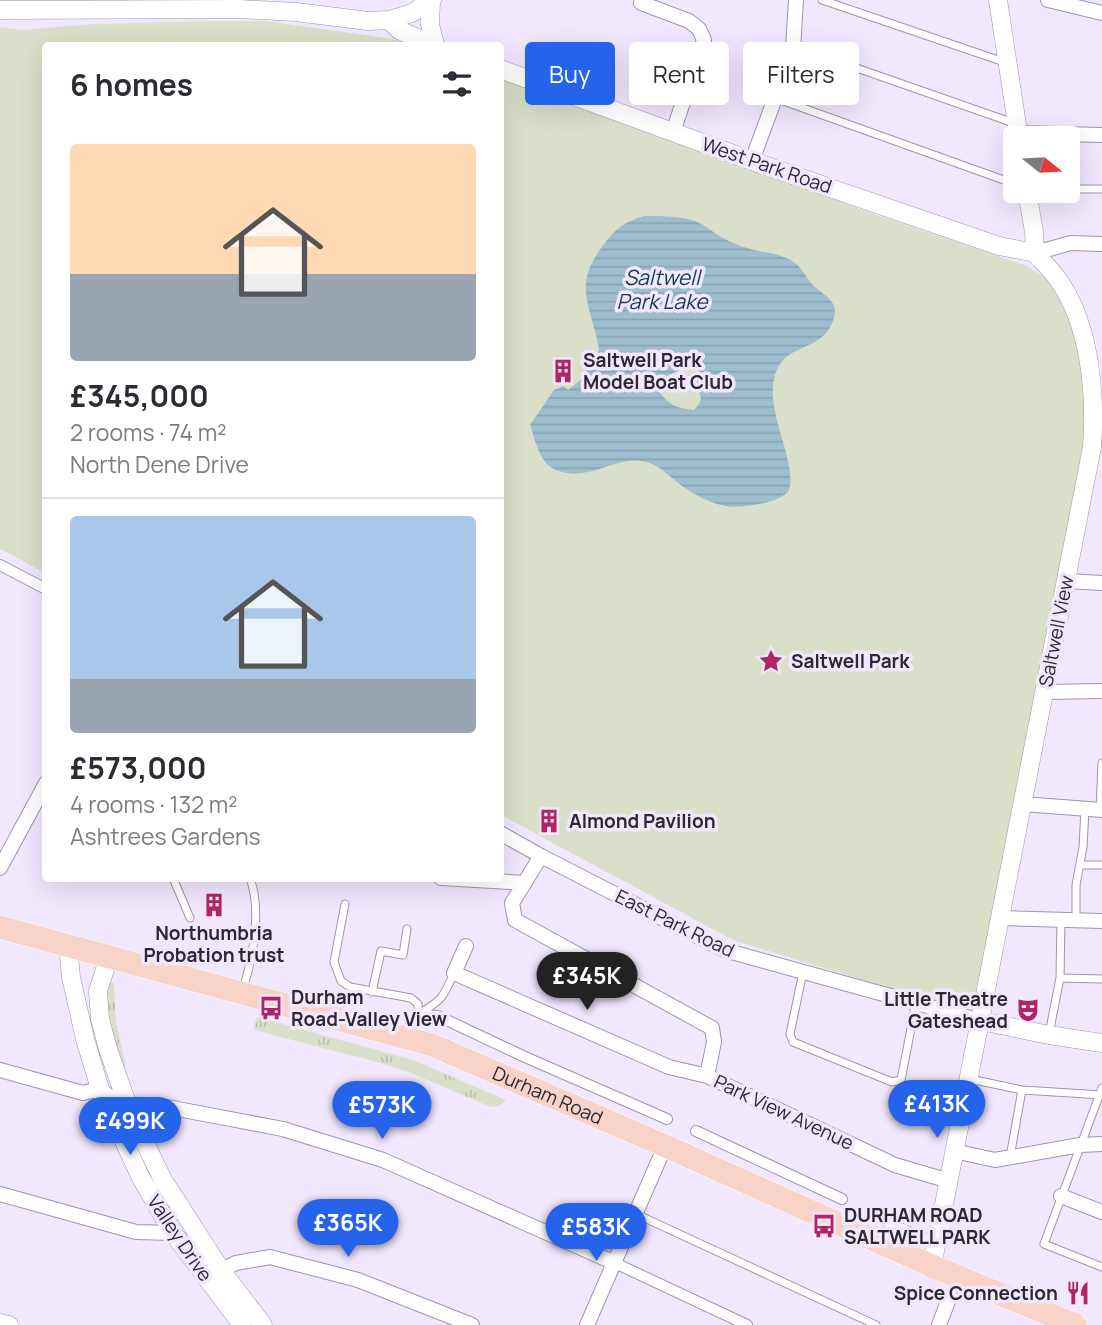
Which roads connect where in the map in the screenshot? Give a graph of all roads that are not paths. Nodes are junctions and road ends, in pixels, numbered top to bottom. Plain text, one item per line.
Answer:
1 (796, 0) edge
2 (822, 0) edge
3 (998, 0) edge
4 (1048, 0) edge
5 (431, 1) edge
6 (641, 3) dead end
7 (0, 10) edge
8 (1102, 13) edge
9 (389, 20) junction
10 (429, 42) edge
11 (435, 42) edge
12 (793, 42) edge
13 (1008, 64) junction
14 (859, 69) edge
15 (504, 70) edge
16 (773, 105) edge
17 (792, 105) edge
18 (1014, 126) edge
19 (1017, 126) edge
20 (673, 132) junction
21 (1080, 134) edge
22 (1102, 135) edge
23 (752, 160) junction
24 (1003, 180) edge
25 (1080, 189) edge
26 (1102, 190) edge
27 (1029, 203) edge
28 (1102, 244) edge
29 (1035, 253) junction
30 (1094, 352) edge
31 (1096, 462) edge
32 (0, 565) edge
33 (1066, 581) junction
34 (1102, 583) edge
35 (42, 587) edge
36 (1102, 691) edge
37 (1044, 692) junction
38 (1102, 763) edge
39 (42, 790) edge
40 (1022, 804) junction
41 (1085, 809) junction
42 (1101, 810) edge
43 (504, 835) edge
44 (541, 856) junction
45 (1080, 865) junction
46 (1102, 865) edge
47 (0, 868) edge
48 (175, 882) edge
49 (251, 882) edge
50 (504, 882) edge
51 (524, 883) junction
52 (345, 904) dead end
53 (190, 918) dead end
54 (1000, 918) junction
55 (1061, 920) junction
56 (1076, 921) junction
57 (1102, 922) edge
58 (0, 927) edge
59 (408, 929) dead end
60 (68, 946) junction
61 (466, 946) dead end
62 (109, 957) junction
63 (803, 972) junction
64 (454, 973) junction
65 (1060, 978) junction
66 (1102, 979) edge
67 (372, 992) junction
68 (242, 993) junction
69 (916, 1003) junction
70 (419, 1015) junction
71 (981, 1021) junction
72 (1049, 1035) junction
73 (412, 1039) junction
74 (1102, 1043) edge
75 (0, 1070) edge
76 (708, 1076) junction
77 (969, 1079) junction
78 (100, 1089) junction
79 (1022, 1090) junction
80 (1101, 1092) edge
81 (130, 1112) junction
82 (667, 1119) dead end
83 (696, 1132) dead end
84 (1102, 1144) edge
85 (1080, 1145) junction
86 (665, 1146) junction
87 (954, 1151) junction
88 (1010, 1158) junction
89 (949, 1181) junction
90 (0, 1194) edge
91 (1061, 1196) junction
92 (842, 1199) dead end
93 (1102, 1212) edge
94 (636, 1214) junction
95 (887, 1222) dead end
96 (173, 1233) junction
97 (934, 1255) junction
98 (615, 1263) junction
99 (1102, 1267) edge
100 (221, 1270) junction
101 (950, 1296) dead end
102 (1050, 1320) edge
103 (0, 1322) edge
104 (592, 1324) edge
105 (9, 1325) edge
106 (242, 1325) edge
107 (263, 1325) edge
108 (472, 1325) edge
109 (747, 1325) edge
110 (876, 1325) edge
111 (939, 1325) edge
112 (1075, 1325) edge

1 - 12 street
2 - 13 lane
3 - 13 street
4 - 8 street
5 - 9 street
5 - 11 street
6 - 20 street
7 - 9 street
9 - 10 street
13 - 19 street
14 - 18 lane
15 - 20 street, West Park Road
16 - 23 street
17 - 24 lane
20 - 23 street, West Park Road
21 - 22 street
23 - 29 street, West Park Road
25 - 26 lane
27 - 29 street
28 - 29 street
29 - 30 street, Saltwell View
30 - 31 street, Saltwell View
31 - 33 street, Saltwell View
32 - 35 street
33 - 34 street
33 - 37 street, Saltwell View
36 - 37 street
37 - 40 street, Saltwell View
38 - 42 lane
39 - 47 street
40 - 41 street
40 - 54 street, Saltwell View
41 - 42 street
41 - 45 lane
43 - 44 street, East Park Road
44 - 51 street, Park View Avenue
44 - 63 street, East Park Road
45 - 46 lane
45 - 56 lane
48 - 53 lane
49 - 68 lane
50 - 51 street
51 - 76 street, Park View Avenue
52 - 67 lane
54 - 55 street
54 - 71 street, Saltwell View
55 - 56 street
55 - 65 lane
56 - 57 street
58 - 60 main road, Durham Road
59 - 67 lane
60 - 62 main road, Durham Road
60 - 78 street, Valley Drive
61 - 64 street
62 - 68 main road, Durham Road
62 - 81 street, Valley Drive
63 - 69 street, East Park Road
63 - 69 lane
64 - 70 lane
64 - 76 street
65 - 66 lane
65 - 72 lane
67 - 70 lane
68 - 73 main road, Durham Road
69 - 71 street, East Park Road
70 - 73 lane
70 - 82 street
71 - 72 street
71 - 77 street, Saltwell View
72 - 74 street
73 - 86 main road, Durham Road
75 - 78 street
76 - 89 street, Park View Avenue
77 - 79 lane
77 - 87 street, Saltwell View
78 - 81 street
78 - 96 street, Valley Drive
79 - 80 lane
79 - 88 lane
80 - 85 lane
81 - 98 street
81 - 100 street, Valley Drive
83 - 92 street
84 - 85 street
85 - 88 street
85 - 91 lane
86 - 94 street
86 - 97 main road, Durham Road
87 - 88 street
87 - 89 street, Saltwell View
89 - 97 street, Saltwell View
90 - 96 street
91 - 93 street
91 - 99 lane
94 - 98 street
94 - 110 lane
95 - 97 street
96 - 100 street
96 - 106 street, Valley Drive
97 - 102 main road, Durham Road
98 - 104 street
98 - 109 street
100 - 107 street, Valley Drive
100 - 108 street
101 - 111 street
102 - 112 main road, Durham Road
103 - 105 street

